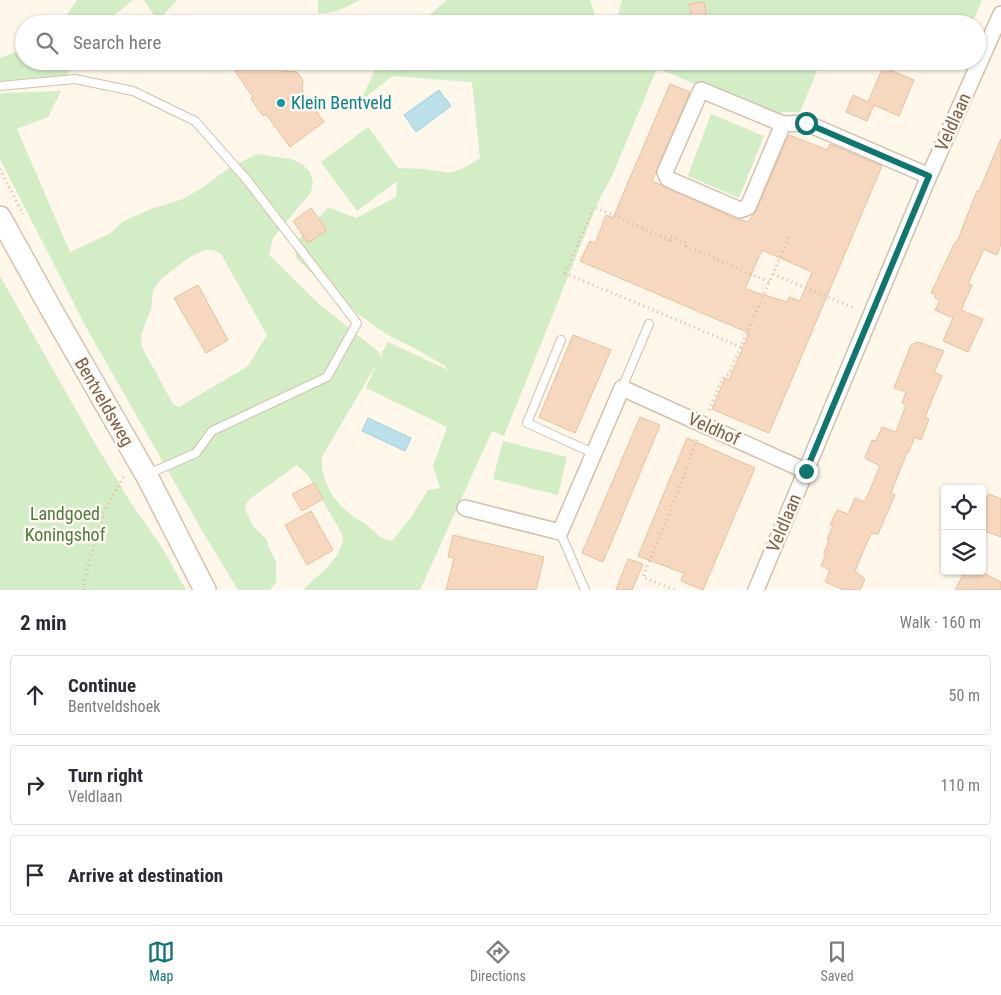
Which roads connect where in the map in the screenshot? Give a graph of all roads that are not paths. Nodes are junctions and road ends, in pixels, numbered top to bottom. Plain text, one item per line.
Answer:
1 (1001, 14) edge
2 (986, 48) edge
3 (976, 70) edge
4 (0, 86) edge
5 (783, 124) junction
6 (929, 176) junction
7 (0, 217) edge
8 (649, 324) dead end
9 (561, 340) dead end
10 (622, 388) junction
11 (593, 453) junction
12 (806, 471) junction
13 (136, 474) junction
14 (465, 508) dead end
15 (560, 532) junction
16 (205, 590) edge
17 (585, 590) edge
18 (756, 590) edge

1 - 2 street, Veldlaan
3 - 6 street, Veldlaan
4 - 13 lane
5 - 5 street
5 - 6 street
6 - 12 street, Veldlaan
7 - 13 street, Bentveldsweg
8 - 10 lane
9 - 11 lane
10 - 11 street
10 - 12 street, Veldhof
11 - 15 street
12 - 18 street, Veldlaan
13 - 16 street, Bentveldsweg
14 - 15 street
15 - 17 lane

